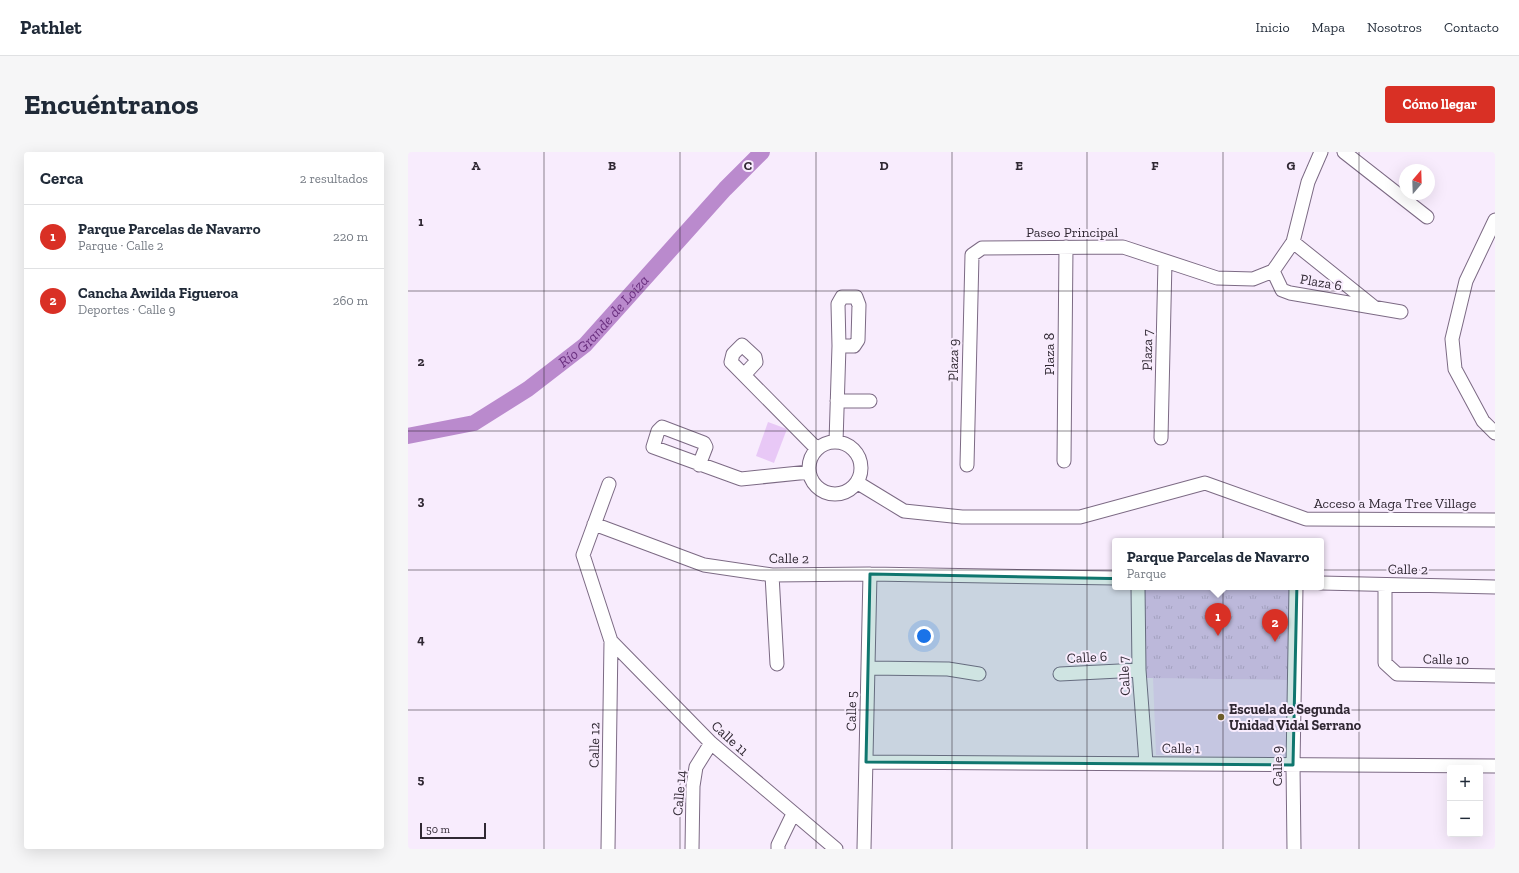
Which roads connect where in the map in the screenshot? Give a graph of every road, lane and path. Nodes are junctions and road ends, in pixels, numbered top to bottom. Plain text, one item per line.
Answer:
1 (1321, 152) edge
2 (1344, 152) edge
3 (1427, 217) dead end
4 (1495, 220) edge
5 (1293, 242) junction
6 (1066, 246) junction
7 (972, 256) joint
8 (1165, 262) junction
9 (1273, 271) junction
10 (1375, 308) junction
11 (1401, 312) dead end
12 (839, 346) dead end
13 (744, 375) dead end
14 (838, 401) junction
15 (870, 401) dead end
16 (1495, 433) edge
17 (1162, 438) dead end
18 (836, 442) junction
19 (817, 449) junction
20 (1064, 462) dead end
21 (700, 465) dead end
22 (967, 465) dead end
23 (809, 472) junction
24 (858, 483) junction
25 (608, 484) dead end
26 (1495, 520) edge
27 (594, 524) junction
28 (870, 574) junction
29 (772, 575) junction
30 (1112, 578) edge
31 (1324, 583) edge
32 (1385, 585) junction
33 (1495, 587) edge
34 (1138, 590) edge
35 (1296, 590) edge
36 (611, 641) junction
37 (777, 664) dead end
38 (868, 668) junction
39 (1139, 670) junction
40 (979, 674) dead end
41 (1060, 674) dead end
42 (1495, 676) edge
43 (711, 744) junction
44 (866, 762) junction
45 (1146, 763) junction
46 (1293, 765) junction
47 (1495, 766) edge
48 (793, 814) junction
49 (608, 849) edge
50 (692, 849) edge
51 (778, 849) edge
52 (836, 849) edge
53 (864, 849) edge
54 (1294, 849) edge

1 - 5 street
2 - 3 street
4 - 16 street
5 - 9 street
5 - 10 street, Plaza 6
6 - 7 street, Paseo Principal
6 - 8 street, Paseo Principal
6 - 20 street, Plaza 8
7 - 22 street, Plaza 9
8 - 9 street, Paseo Principal
8 - 17 street, Plaza 7
9 - 10 street, Plaza 6
10 - 11 street, Plaza 6
12 - 14 street
13 - 19 street
14 - 15 street
14 - 18 street
18 - 19 street
18 - 24 street
19 - 23 street
21 - 23 street
23 - 24 street
24 - 26 street, Acceso a Maga Tree Village
25 - 27 street
27 - 29 street, Calle 2
27 - 36 street
28 - 29 street, Calle 2
28 - 30 street, Calle 2
28 - 38 street, Calle 5
29 - 37 street
31 - 32 street, Calle 2
32 - 33 street, Calle 2
32 - 42 street, Calle 10
34 - 39 street, Calle 7
35 - 46 street, Calle 9
36 - 43 street, Calle 11
36 - 49 street, Calle 12
38 - 40 street
38 - 44 street, Calle 5
39 - 41 street, Calle 6
39 - 45 street, Calle 7
43 - 48 street, Calle 11
43 - 50 street, Calle 14
44 - 45 street, Calle 1
44 - 53 street, Calle 5
45 - 46 street, Calle 1
46 - 47 street, Calle 1
46 - 54 street, Calle 9
48 - 51 street
48 - 52 street, Calle 11

